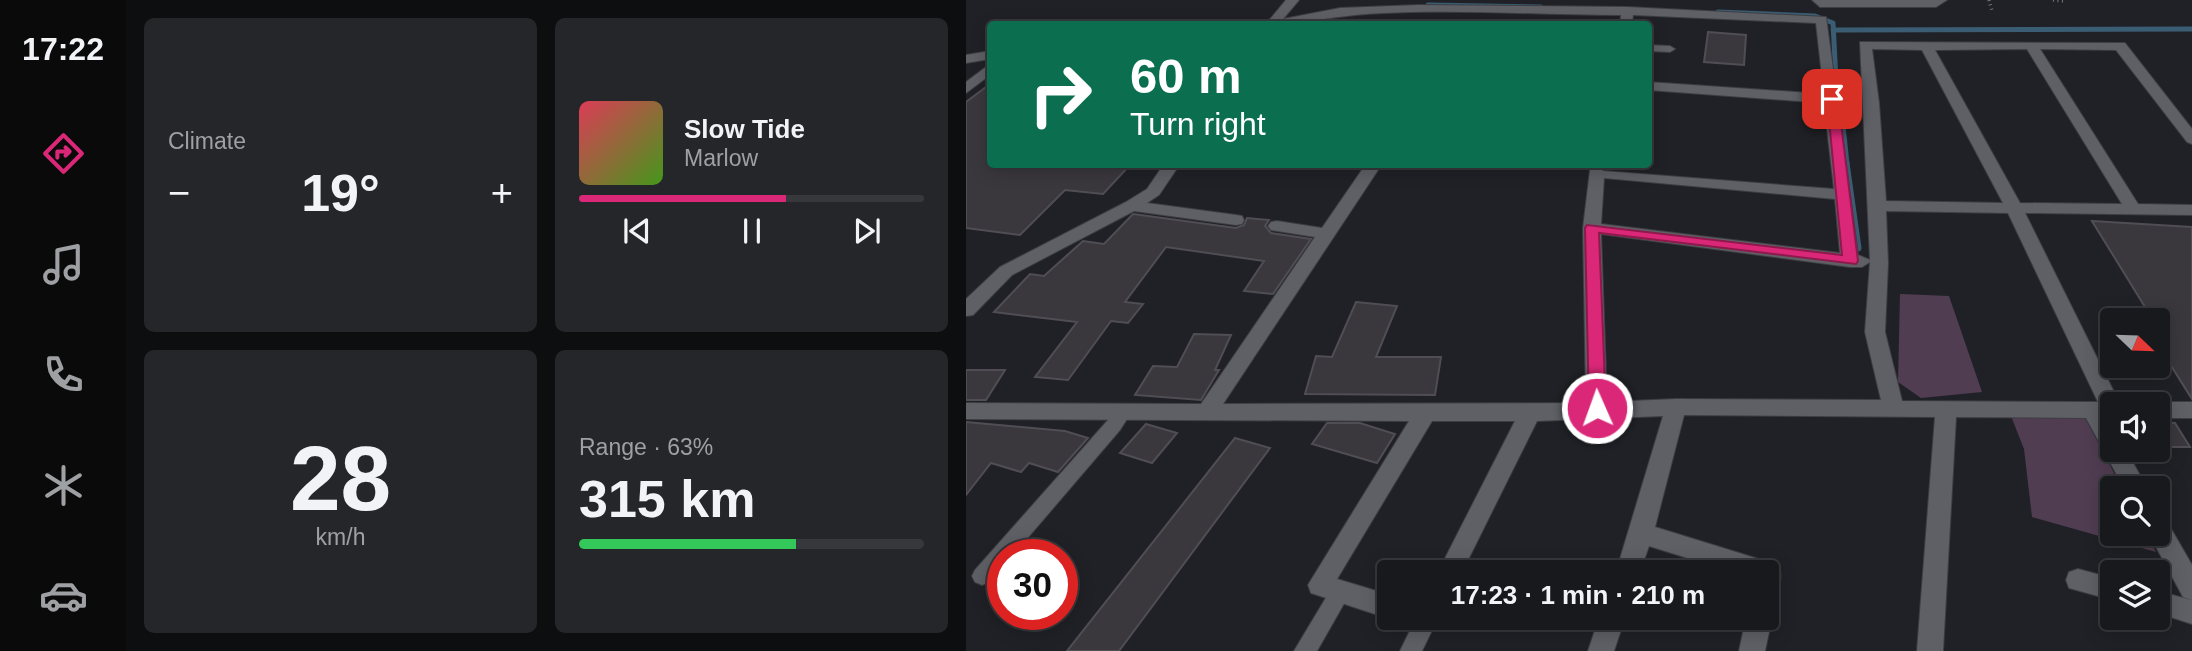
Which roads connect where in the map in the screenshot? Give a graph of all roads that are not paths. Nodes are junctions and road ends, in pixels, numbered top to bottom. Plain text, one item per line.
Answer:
1 (1293, 0) edge
2 (1818, 0) edge
3 (1941, 0) edge
4 (1458, 4) edge
5 (1627, 18) edge
6 (1276, 21) edge
7 (1291, 21) edge
8 (1454, 21) edge
9 (2031, 45) junction
10 (1926, 46) junction
11 (1652, 48) edge
12 (1670, 49) dead end
13 (987, 56) edge
14 (966, 59) edge
15 (987, 71) edge
16 (1652, 86) edge
17 (966, 89) edge
18 (1832, 99) junction
19 (2192, 139) edge
20 (1169, 168) edge
21 (1371, 168) edge
22 (1597, 169) edge
23 (1844, 195) junction
24 (1132, 206) junction
25 (1878, 206) junction
26 (2015, 209) junction
27 (2133, 209) junction
28 (2192, 210) edge
29 (1237, 220) dead end
30 (1278, 226) dead end
31 (1592, 228) junction
32 (1327, 234) junction
33 (1850, 261) junction
34 (1879, 262) junction
35 (966, 310) edge
36 (2100, 397) edge
37 (1676, 407) junction
38 (1597, 408) junction
39 (1894, 410) junction
40 (1946, 410) junction
41 (2100, 410) edge
42 (2170, 410) edge
43 (2192, 410) edge
44 (966, 411) edge
45 (1123, 411) junction
46 (1208, 411) junction
47 (1426, 412) junction
48 (1530, 413) junction
49 (1641, 533) junction
50 (2168, 546) edge
51 (1456, 560) edge
52 (1632, 560) edge
53 (1727, 560) edge
54 (982, 576) dead end
55 (2078, 580) dead end
56 (2100, 586) edge
57 (2192, 589) edge
58 (1340, 593) junction
59 (1377, 603) edge
60 (2170, 606) edge
61 (2192, 612) edge
62 (1421, 630) edge
63 (1608, 630) edge
64 (1756, 630) edge
65 (1305, 651) edge
66 (1411, 651) edge
67 (1601, 651) edge
68 (1752, 651) edge
69 (1930, 651) edge

1 - 6 street
2 - 3 street
4 - 5 street
4 - 7 street
4 - 8 street
5 - 18 street
9 - 10 street
9 - 19 street
9 - 27 street
10 - 25 street
10 - 26 street
11 - 12 lane
13 - 14 street
15 - 17 street
16 - 18 street
18 - 23 street
20 - 24 street
21 - 32 street
22 - 23 street
22 - 31 street
23 - 33 street
24 - 29 street
24 - 35 street
25 - 26 street
25 - 34 street
26 - 27 street
26 - 36 street
27 - 28 street
30 - 32 street
31 - 33 street
31 - 38 street
32 - 46 street
33 - 34 street
34 - 39 street
37 - 38 street
37 - 39 street
37 - 49 street
38 - 48 street
39 - 40 street
40 - 41 street
40 - 69 street
42 - 43 street
44 - 45 street
45 - 46 street
45 - 54 lane
46 - 47 street
47 - 48 street
47 - 58 street
48 - 51 street
49 - 52 street
49 - 53 street
50 - 57 street
55 - 56 street
58 - 59 street
58 - 65 lane
60 - 61 street
62 - 66 lane
63 - 67 street
64 - 68 street

